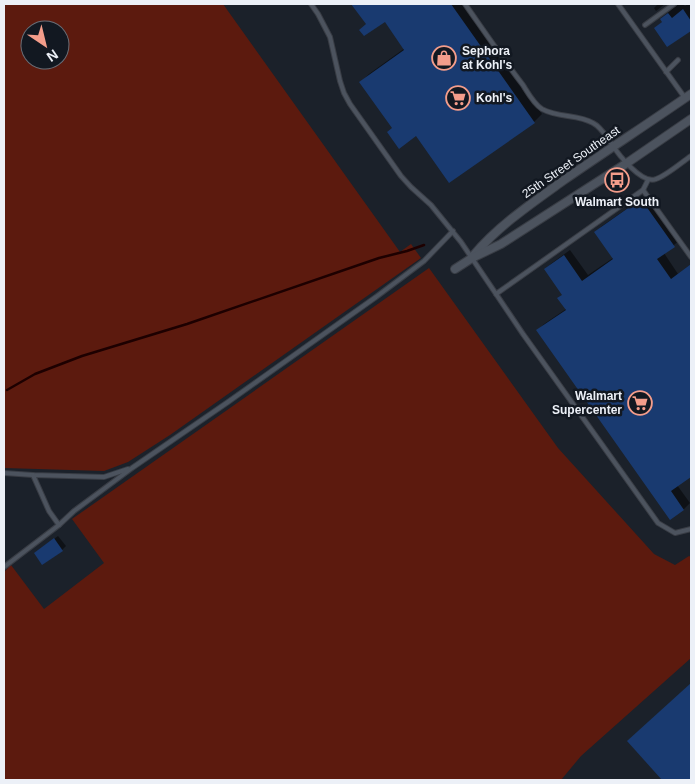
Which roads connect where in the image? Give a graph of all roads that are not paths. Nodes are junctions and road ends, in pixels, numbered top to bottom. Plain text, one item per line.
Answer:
1 (311, 4) edge
2 (465, 4) edge
3 (618, 4) edge
4 (674, 4) edge
5 (645, 25) dead end
6 (678, 60) dead end
7 (666, 72) junction
8 (688, 96) edge
9 (691, 120) edge
10 (613, 146) junction
11 (691, 156) edge
12 (627, 163) junction
13 (648, 180) junction
14 (643, 190) junction
15 (453, 232) junction
16 (691, 257) edge
17 (472, 258) junction
18 (455, 269) dead end
19 (496, 294) junction
20 (132, 468) junction
21 (4, 473) edge
22 (33, 475) junction
23 (59, 526) junction
24 (691, 529) edge
25 (4, 567) edge

1 - 15 lane
2 - 10 lane
3 - 7 lane
4 - 5 lane
6 - 7 lane
7 - 8 lane
8 - 10 street, 25th Street Southeast
9 - 12 street, 25th Street Southeast
10 - 12 lane
10 - 17 street, 25th Street Southeast
11 - 13 lane
12 - 13 lane
12 - 17 street, 25th Street Southeast
13 - 14 lane
14 - 16 lane
14 - 19 lane
15 - 17 lane
15 - 20 lane
17 - 18 street, 25th Street Southeast
17 - 19 lane
19 - 24 lane
20 - 22 lane
20 - 23 lane
21 - 22 lane
22 - 23 lane
23 - 25 lane

